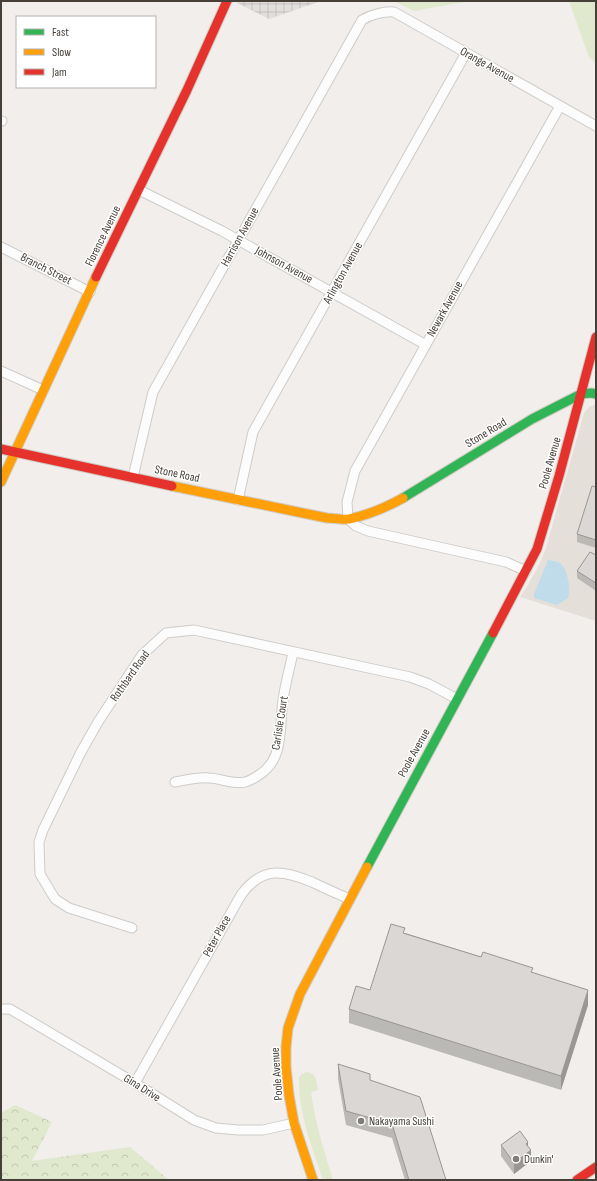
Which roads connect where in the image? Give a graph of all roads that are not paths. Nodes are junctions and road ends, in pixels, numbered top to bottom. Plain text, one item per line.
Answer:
1 (227, 1) edge
2 (376, 15) joint
3 (466, 53) junction
4 (560, 106) junction
5 (596, 126) edge
6 (139, 190) junction
7 (238, 240) junction
8 (1, 247) edge
9 (90, 292) junction
10 (332, 292) junction
11 (596, 337) edge
12 (426, 345) junction
13 (1, 371) edge
14 (43, 390) junction
15 (582, 394) junction
16 (596, 394) edge
17 (1, 450) edge
18 (15, 452) junction
19 (133, 477) junction
20 (1, 482) edge
21 (238, 500) junction
22 (348, 519) junction
23 (526, 571) junction
24 (293, 652) junction
25 (457, 699) junction
26 (175, 782) dead end
27 (349, 899) junction
28 (132, 928) dead end
29 (1, 1009) edge
30 (135, 1084) junction
31 (294, 1123) junction
32 (596, 1167) edge
33 (313, 1180) edge
34 (578, 1180) edge

1 - 6 main road, Florence Avenue
2 - 3 street, Orange Avenue
2 - 7 street, Harrison Avenue
3 - 4 street, Orange Avenue
3 - 10 street, Arlington Avenue
4 - 5 street, Orange Avenue
4 - 12 street, Newark Avenue
6 - 7 street, Johnson Avenue
6 - 9 main road, Florence Avenue
7 - 10 street, Johnson Avenue
7 - 19 street, Harrison Avenue
8 - 9 street, Branch Street
9 - 14 main road, Florence Avenue
10 - 12 street, Johnson Avenue
10 - 21 street, Arlington Avenue
11 - 15 main road, Poole Avenue
12 - 22 street, Newark Avenue
13 - 14 street
14 - 18 main road, Florence Avenue
15 - 16 main road, Stone Road
15 - 22 main road, Stone Road
15 - 23 main road, Poole Avenue
17 - 18 main road, Stone Road
18 - 19 main road, Stone Road
18 - 20 main road, Florence Avenue
19 - 21 main road, Stone Road
21 - 22 main road, Stone Road
22 - 23 street, Stone Road
23 - 25 main road, Poole Avenue
24 - 25 street, Rothbard Road
24 - 26 street, Carlisle Court
24 - 28 street, Rothbard Road
25 - 27 main road, Poole Avenue
27 - 30 street, Peter Place
27 - 31 main road, Poole Avenue
29 - 30 street, Gina Drive
30 - 31 street, Gina Drive
31 - 33 main road, Poole Avenue
32 - 34 main road

